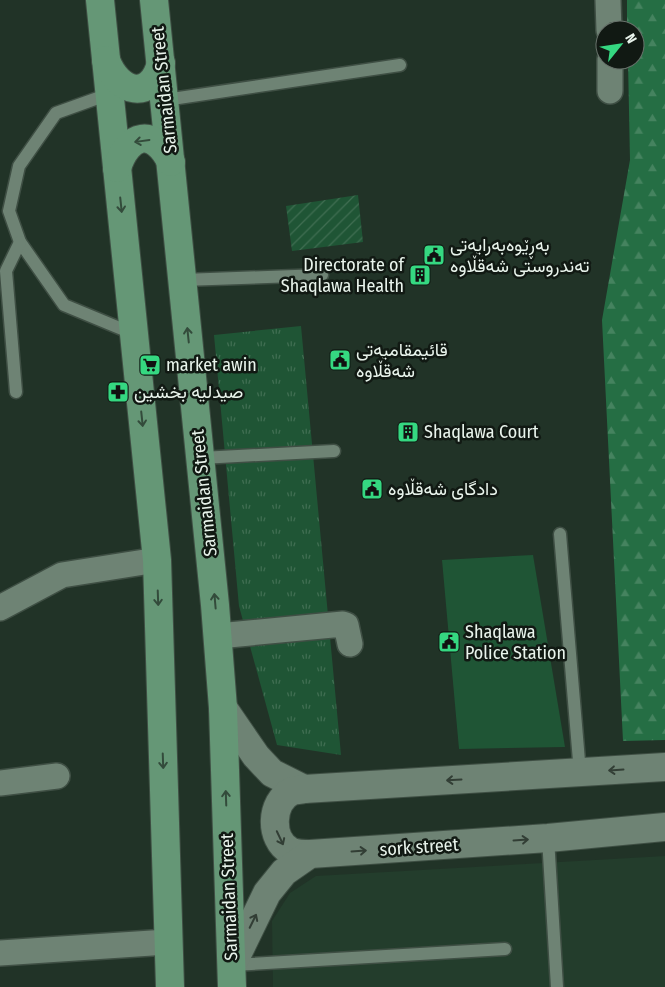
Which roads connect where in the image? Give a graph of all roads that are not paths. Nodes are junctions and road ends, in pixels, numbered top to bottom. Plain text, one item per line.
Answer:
1 (100, 0) edge
2 (154, 0) edge
3 (608, 0) edge
4 (609, 20) edge
5 (106, 58) junction
6 (161, 63) junction
7 (400, 65) dead end
8 (610, 70) edge
9 (610, 91) dead end
10 (110, 94) junction
11 (165, 100) junction
12 (171, 162) junction
13 (117, 168) junction
14 (4, 211) edge
15 (20, 242) junction
16 (322, 276) dead end
17 (183, 280) junction
18 (134, 334) junction
19 (16, 392) dead end
20 (334, 451) dead end
21 (201, 458) junction
22 (560, 534) dead end
23 (157, 560) junction
24 (0, 608) edge
25 (218, 636) junction
26 (350, 644) dead end
27 (223, 708) junction
28 (665, 767) edge
29 (580, 773) junction
30 (57, 776) dead end
31 (0, 783) edge
32 (304, 789) junction
33 (665, 827) edge
34 (548, 838) junction
35 (310, 854) junction
36 (167, 942) junction
37 (505, 949) dead end
38 (0, 953) edge
39 (232, 976) edge
40 (170, 987) edge
41 (557, 987) edge

1 - 5 main road
2 - 6 main road, Sarmaidan Street
3 - 4 street
5 - 6 main road
5 - 10 main road
6 - 11 main road, Sarmaidan Street
7 - 11 lane
8 - 9 street
10 - 13 main road
10 - 14 lane
11 - 12 main road, Sarmaidan Street
12 -> 13 main road
12 - 17 main road, Sarmaidan Street
13 -> 18 main road
14 - 15 lane
15 - 18 lane
15 - 19 lane
16 - 17 lane
21 -> 17 main road, Sarmaidan Street
18 -> 23 main road
20 - 21 lane
25 -> 21 main road, Sarmaidan Street
22 - 29 lane
23 - 24 street
23 -> 36 main road
25 - 26 street
25 - 27 main road, Sarmaidan Street
27 - 32 street
39 -> 27 main road, Sarmaidan Street
28 -> 29 street
29 -> 32 street
30 - 31 street
32 -> 35 street
33 - 34 street, sork street
35 -> 34 street, sork street
34 - 41 lane
39 -> 35 street
36 - 38 street
36 - 40 main road
37 - 39 lane

